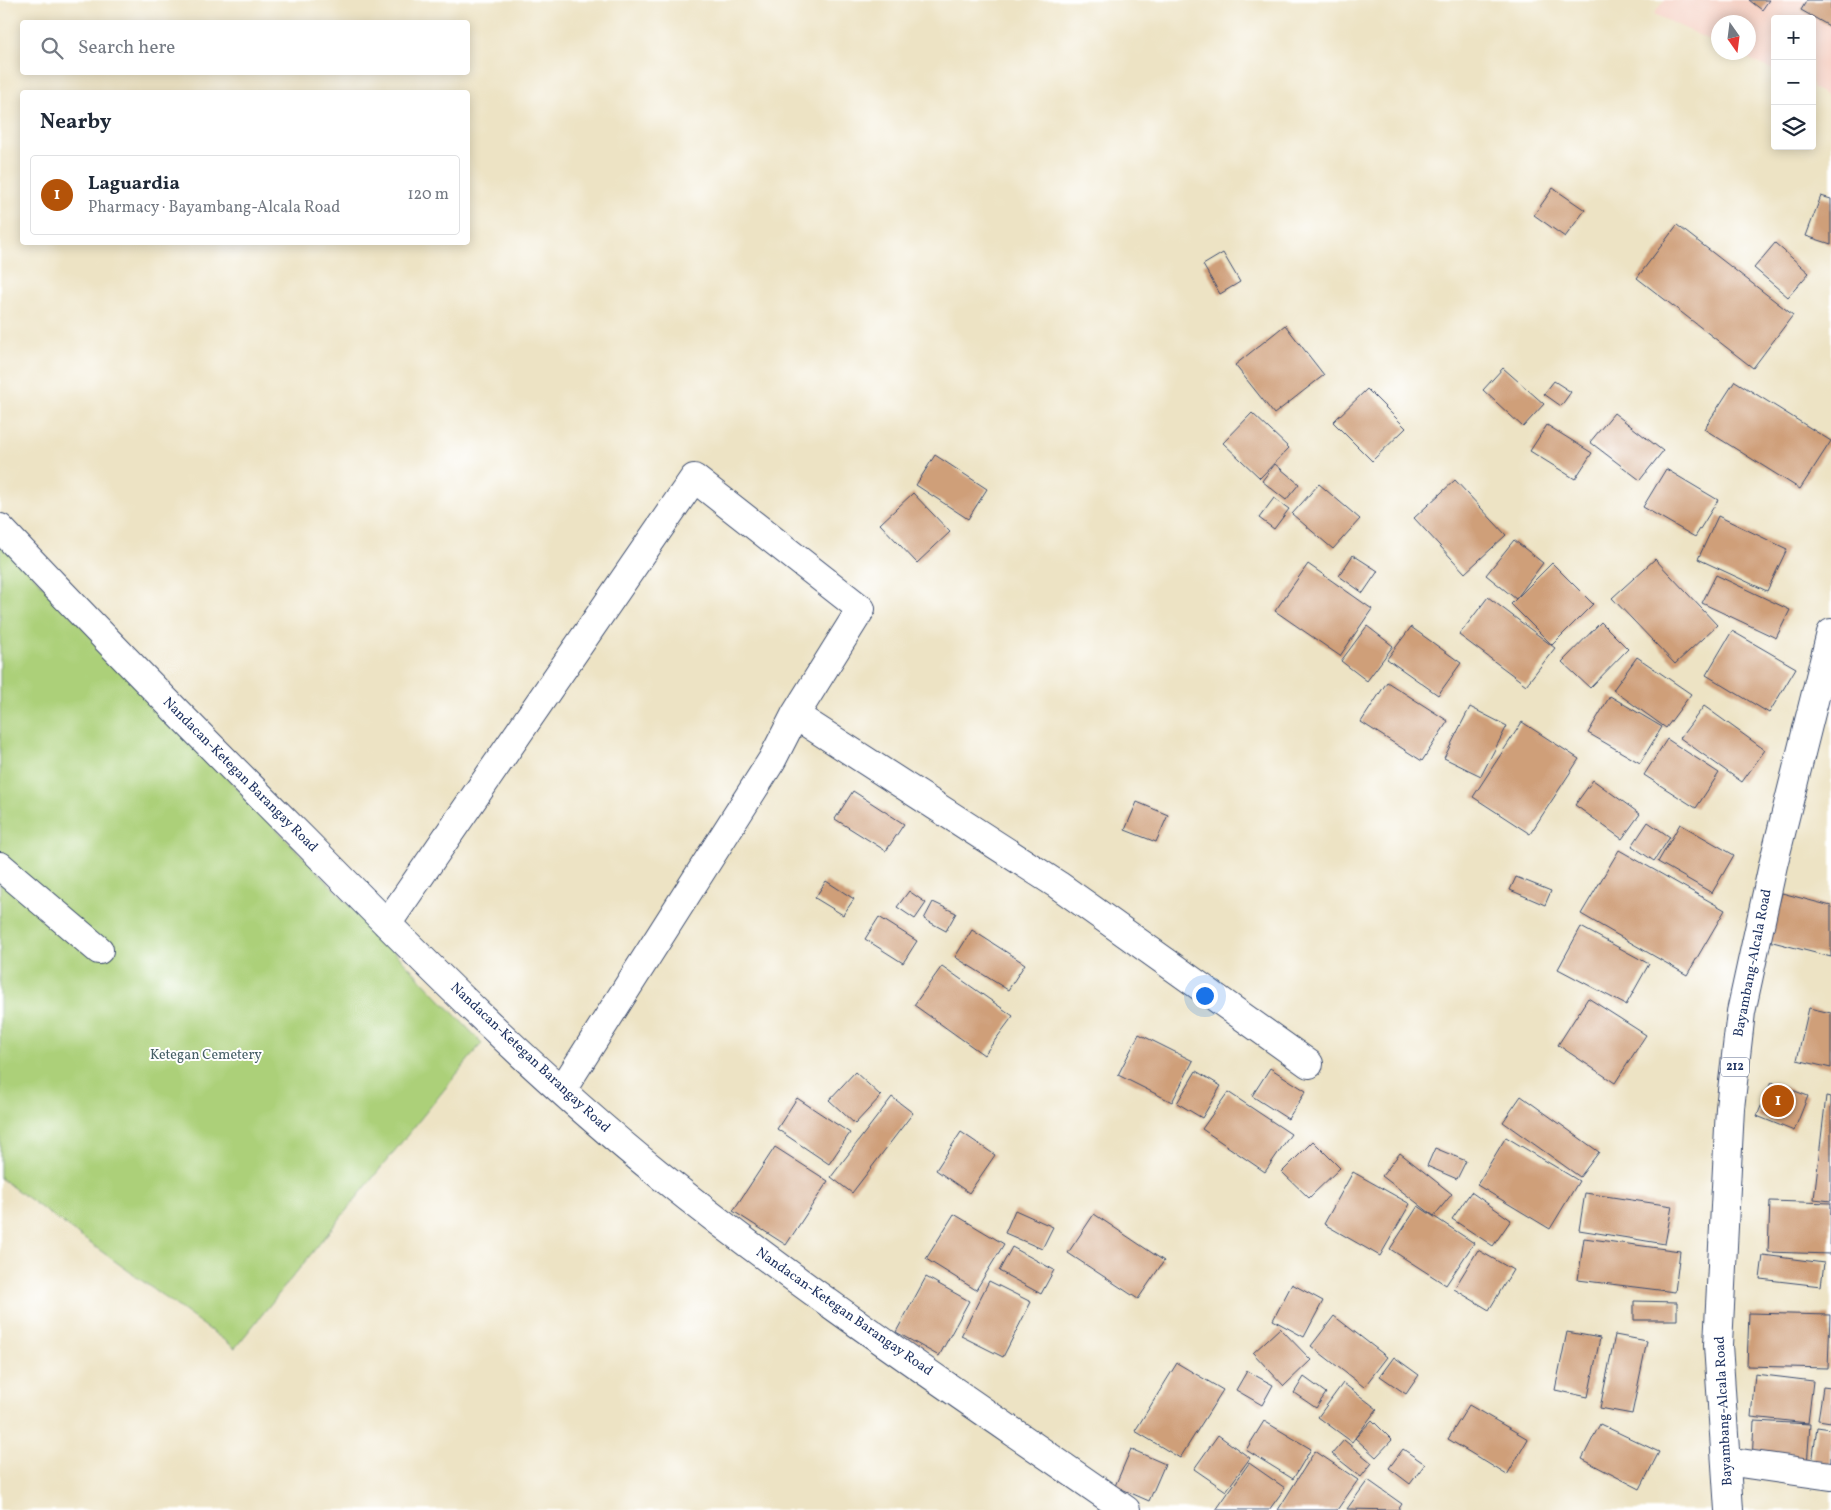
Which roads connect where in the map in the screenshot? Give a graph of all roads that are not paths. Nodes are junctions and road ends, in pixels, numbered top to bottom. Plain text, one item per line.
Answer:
1 (0, 528) edge
2 (1831, 634) edge
3 (796, 715) junction
4 (0, 866) edge
5 (387, 924) junction
6 (99, 950) dead end
7 (1308, 1064) dead end
8 (562, 1090) junction
9 (1726, 1461) junction
10 (1831, 1476) edge
11 (1126, 1510) edge
12 (1729, 1510) edge

1 - 5 street, Nandacan-Ketegan Barangay Road
2 - 9 street, Bayambang-Alcala Road / 212
3 - 5 street
3 - 7 street
3 - 8 street
4 - 6 street
5 - 8 street, Nandacan-Ketegan Barangay Road
8 - 11 street, Nandacan-Ketegan Barangay Road
9 - 10 street
9 - 12 street, Bayambang-Alcala Road / 212

